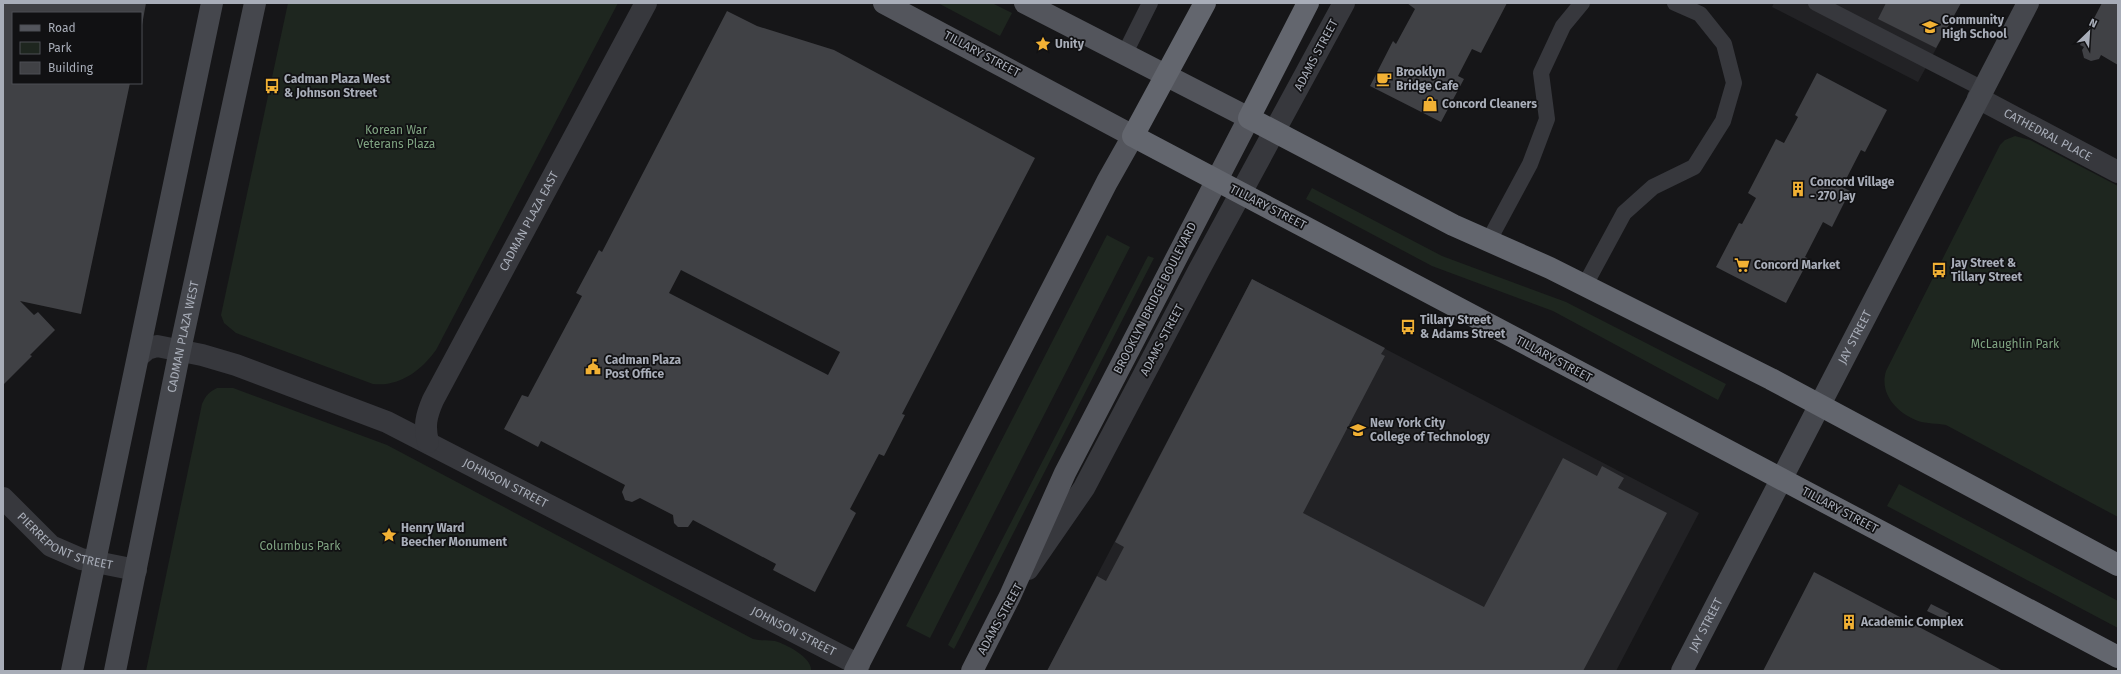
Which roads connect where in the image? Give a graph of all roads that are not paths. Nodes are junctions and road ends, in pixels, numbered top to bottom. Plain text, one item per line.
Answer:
1 (212, 3) edge
2 (255, 3) edge
3 (646, 3) edge
4 (884, 3) edge
5 (1025, 3) edge
6 (1150, 3) edge
7 (1205, 3) edge
8 (1308, 3) edge
9 (1344, 3) edge
10 (1582, 3) edge
11 (1675, 3) edge
12 (1816, 3) edge
13 (2028, 3) edge
14 (1124, 55) junction
15 (1165, 76) junction
16 (1981, 94) junction
17 (1249, 118) junction
18 (1274, 132) junction
19 (1133, 136) junction
20 (2118, 172) edge
21 (1216, 181) junction
22 (1241, 193) junction
23 (1488, 242) junction
24 (1585, 285) junction
25 (180, 350) junction
26 (139, 356) junction
27 (1820, 404) junction
28 (428, 442) junction
29 (1781, 479) junction
30 (3, 498) edge
31 (95, 562) junction
32 (2118, 565) edge
33 (136, 570) junction
34 (1010, 596) junction
35 (2118, 657) edge
36 (857, 668) edge
37 (72, 671) edge
38 (115, 671) edge
39 (972, 671) edge
40 (1682, 671) edge

1 - 26 main road
2 - 25 main road, CADMAN PLAZA WEST
3 - 28 street, CADMAN PLAZA EAST
4 - 19 main road, TILLARY STREET
5 - 14 main road
6 - 14 lane
7 - 15 highway
8 - 17 highway, BROOKLYN BRIDGE BOULEVARD
9 - 18 street, ADAMS STREET
10 - 23 lane
11 - 24 lane
12 - 16 lane
13 - 16 main road, JAY STREET
14 - 15 main road
15 - 17 main road
15 - 19 highway
16 - 20 street, CATHEDRAL PLACE
16 - 27 main road, JAY STREET
17 - 18 highway
17 - 21 main road, BROOKLYN BRIDGE BOULEVARD
18 - 22 street, ADAMS STREET
18 - 23 highway
19 - 21 highway, TILLARY STREET
19 - 36 main road
21 - 22 highway, TILLARY STREET
21 - 34 main road, BROOKLYN BRIDGE BOULEVARD
22 - 29 highway, TILLARY STREET
22 - 34 street, ADAMS STREET
23 - 24 highway
24 - 27 highway
25 - 26 street, JOHNSON STREET
25 - 28 street, JOHNSON STREET
25 - 33 main road, CADMAN PLAZA WEST
26 - 31 main road
27 - 29 main road, JAY STREET
27 - 32 highway
28 - 36 street, JOHNSON STREET
29 - 35 highway, TILLARY STREET
29 - 40 main road, JAY STREET
30 - 31 street, PIERREPONT STREET
31 - 33 street, PIERREPONT STREET
31 - 37 main road
33 - 38 main road, CADMAN PLAZA WEST
34 - 39 main road, ADAMS STREET

